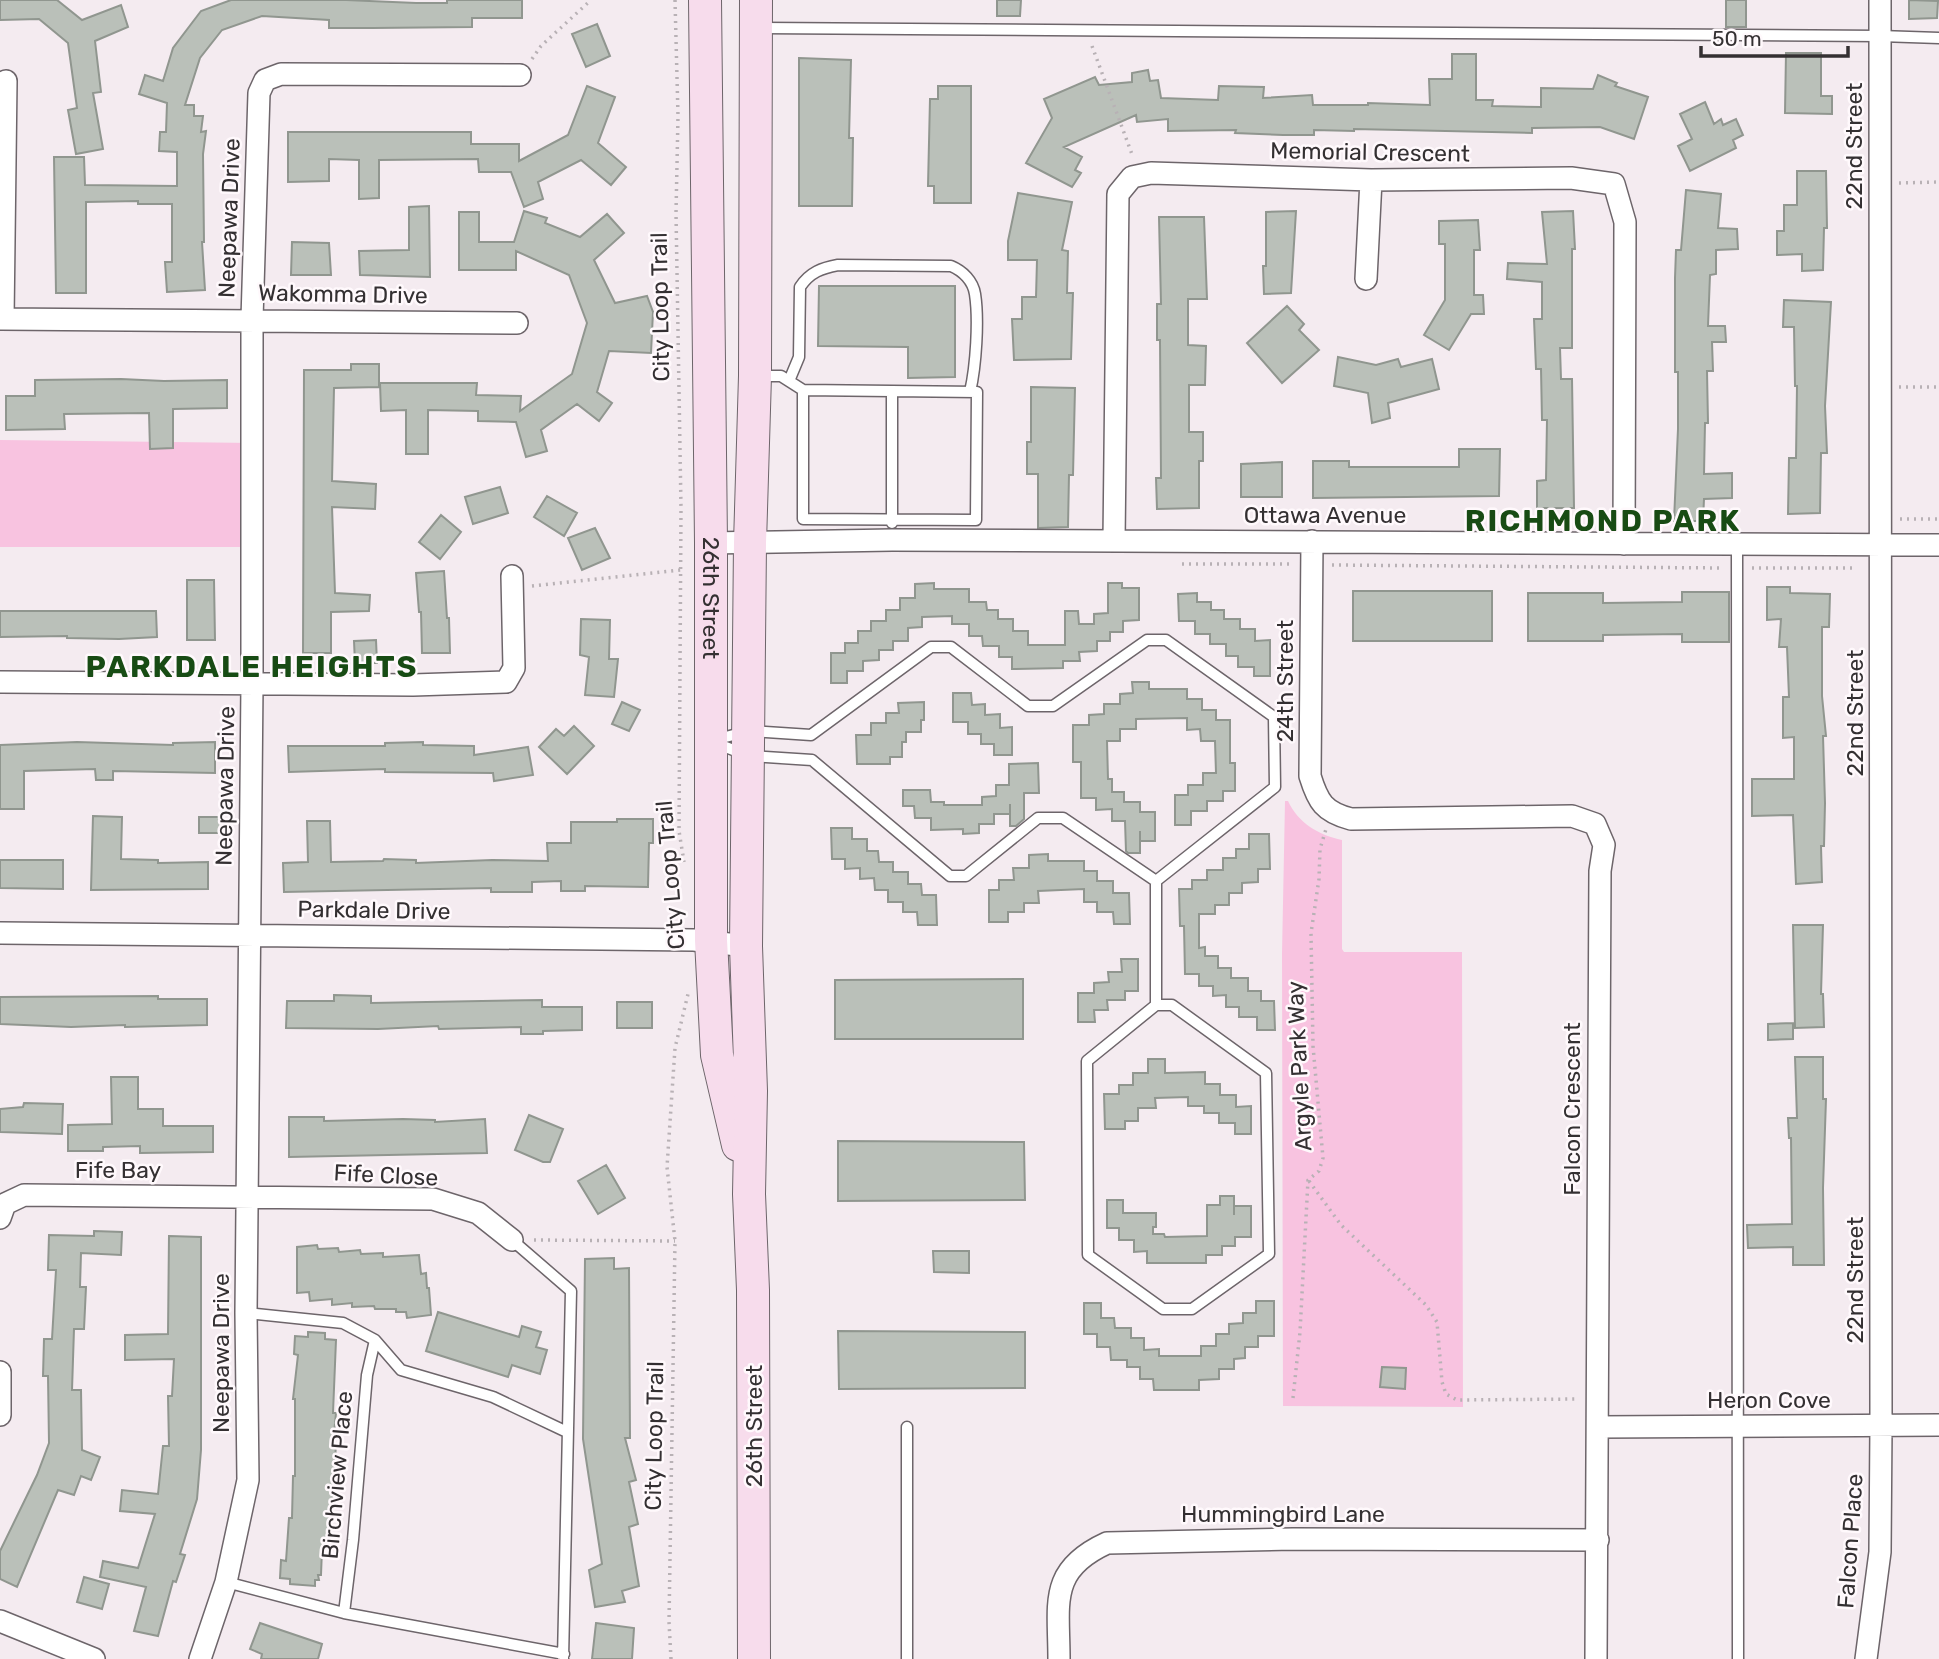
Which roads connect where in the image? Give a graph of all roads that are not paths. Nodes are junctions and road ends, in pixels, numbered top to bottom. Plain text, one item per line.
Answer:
1 (705, 0) edge
2 (1881, 0) edge
3 (756, 14) edge
4 (1880, 36) junction
5 (1939, 38) edge
6 (520, 75) road end
7 (6, 81) dead end
8 (1371, 180) junction
9 (1366, 279) dead end
10 (1, 319) edge
11 (252, 319) junction
12 (517, 323) dead end
13 (755, 376) junction
14 (789, 381) junction
15 (803, 390) junction
16 (892, 391) junction
17 (970, 392) junction
18 (892, 530) junction
19 (1114, 541) junction
20 (1312, 541) junction
21 (711, 543) junction
22 (750, 543) junction
23 (1624, 544) junction
24 (1737, 545) junction
25 (1881, 545) junction
26 (1939, 545) edge
27 (512, 582) road end
28 (0, 682) edge
29 (252, 684) junction
30 (811, 736) junction
31 (710, 741) junction
32 (749, 743) junction
33 (812, 760) junction
34 (1334, 815) joint
35 (1156, 881) junction
36 (0, 933) edge
37 (249, 934) junction
38 (711, 940) junction
39 (746, 946) junction
40 (1156, 1005) junction
41 (749, 1194) junction
42 (247, 1196) junction
43 (0, 1218) edge
44 (512, 1240) joint
45 (246, 1313) junction
46 (375, 1340) junction
47 (0, 1372) edge
48 (0, 1415) edge
49 (1939, 1425) edge
50 (1881, 1426) junction
51 (908, 1427) dead end
52 (1599, 1427) junction
53 (1739, 1427) junction
54 (567, 1432) junction
55 (1598, 1540) junction
56 (226, 1582) junction
57 (344, 1613) junction
58 (0, 1621) edge
59 (564, 1657) edge
60 (94, 1659) edge
61 (200, 1659) edge
62 (754, 1659) edge
63 (908, 1659) edge
64 (1059, 1659) edge
65 (1596, 1659) edge
66 (1738, 1659) edge
67 (1866, 1659) edge

1 - 21 street, 26th Street
2 - 4 street, 22nd Street
3 - 4 lane
3 - 13 street, 26th Street
4 - 5 lane
4 - 25 street, 22nd Street
6 - 11 street, Neepawa Drive
7 - 10 street
8 - 9 street
8 - 19 street, Memorial Crescent
8 - 23 street, Memorial Crescent
10 - 11 street, Wakomma Drive
11 - 12 street, Wakomma Drive
11 - 29 street, Neepawa Drive
13 - 14 lane
13 - 22 street, 26th Street
14 - 15 lane
14 - 17 lane
15 - 16 lane
15 - 18 lane
16 - 17 lane
16 - 18 lane
17 - 18 lane
18 - 19 street, Ottawa Avenue
18 - 22 street, Ottawa Avenue
19 - 20 street, Ottawa Avenue
20 - 23 street, Ottawa Avenue
20 - 34 street, 24th Street
21 - 22 street, Ottawa Avenue
21 - 31 street, 26th Street
22 - 32 street, 26th Street
23 - 24 street, Ottawa Avenue
24 - 25 street, Ottawa Avenue
24 - 53 lane
25 - 26 street, Ottawa Avenue
25 - 50 street, 22nd Street
27 - 29 street
28 - 29 street
29 - 37 street, Neepawa Drive
30 - 32 lane
30 - 33 lane
30 - 35 lane
31 - 32 lane
31 - 32 lane
31 - 38 street, 26th Street
32 - 33 lane
32 - 39 street, 26th Street
33 - 35 lane
34 - 52 street, Falcon Crescent
35 - 40 lane
36 - 37 street, Parkdale Drive
37 - 38 street, Parkdale Drive
37 - 42 street, Neepawa Drive
38 - 39 street, Parkdale Drive
38 - 41 street, 26th Street
39 - 41 street, 26th Street
40 - 40 lane
41 - 62 street, 26th Street
42 - 43 street, Fife Bay
42 - 44 street, Fife Close
42 - 45 street, Neepawa Drive
44 - 54 lane
45 - 46 lane
45 - 56 street, Neepawa Drive
46 - 54 lane
46 - 57 lane, Birchview Place
47 - 48 street
49 - 50 street, Heron Cove
50 - 53 street, Heron Cove
50 - 67 street, Falcon Place
51 - 63 lane
52 - 53 street, Heron Cove
52 - 55 street, Falcon Crescent
53 - 66 lane
54 - 59 lane
55 - 64 street, Hummingbird Lane
55 - 65 street, Falcon Crescent
56 - 57 lane
56 - 61 street, Neepawa Drive
57 - 59 lane
58 - 60 street

